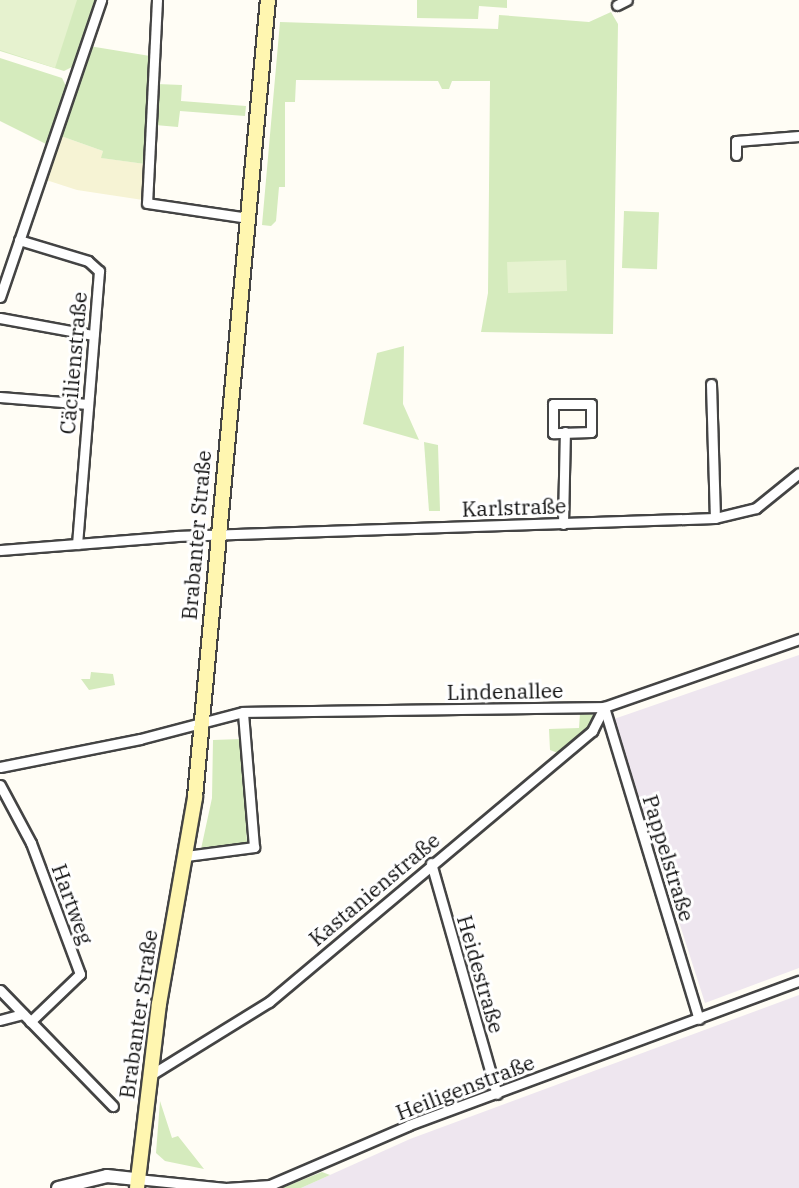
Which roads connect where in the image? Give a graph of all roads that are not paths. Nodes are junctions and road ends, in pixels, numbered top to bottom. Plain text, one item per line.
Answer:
1 (100, 0) edge
2 (157, 0) edge
3 (268, 0) edge
4 (627, 0) edge
5 (617, 5) dead end
6 (799, 136) edge
7 (736, 155) dead end
8 (249, 218) junction
9 (19, 240) junction
10 (0, 290) edge
11 (0, 318) edge
12 (93, 335) junction
13 (711, 384) dead end
14 (0, 397) edge
15 (87, 404) junction
16 (564, 432) junction
17 (799, 473) edge
18 (715, 518) junction
19 (562, 524) junction
20 (217, 534) junction
21 (77, 544) junction
22 (0, 550) edge
23 (799, 639) edge
24 (604, 707) junction
25 (243, 712) junction
26 (201, 721) junction
27 (0, 767) edge
28 (0, 785) edge
29 (186, 856) junction
30 (431, 863) junction
31 (799, 981) edge
32 (0, 990) edge
33 (22, 1014) junction
34 (699, 1019) junction
35 (0, 1020) edge
36 (30, 1022) junction
37 (149, 1076) junction
38 (497, 1094) junction
39 (113, 1107) dead end
40 (137, 1184) edge
41 (57, 1188) edge
42 (226, 1188) edge

1 - 9 street
2 - 8 street
3 - 8 main road, Brabanter Straße
4 - 5 street
6 - 7 street
8 - 20 main road, Brabanter Straße
9 - 10 street
9 - 12 street, Cäcilienstraße
11 - 12 street
12 - 15 street, Cäcilienstraße
13 - 18 street
14 - 15 street
15 - 21 street, Cäcilienstraße
16 - 16 street
16 - 19 street
17 - 18 street, Karlstraße
18 - 19 street, Karlstraße
19 - 20 street, Karlstraße
20 - 21 street, Karlstraße
20 - 26 main road, Brabanter Straße
21 - 22 street, Karlstraße
23 - 24 street, Lindenallee
24 - 25 street, Lindenallee
24 - 30 street, Kastanienstraße
24 - 34 street, Pappelstraße
25 - 26 street, Lindenallee
25 - 29 street
26 - 27 street, Lindenallee
26 - 29 main road, Brabanter Straße
28 - 36 street, Hartweg
29 - 37 main road, Brabanter Straße
30 - 37 street, Kastanienstraße
30 - 38 street, Heidestraße
31 - 34 street, Heiligenstraße
32 - 33 street
33 - 35 street
33 - 36 street
34 - 38 street, Heiligenstraße
36 - 39 street
37 - 40 main road, Brabanter Straße
38 - 42 street, Heiligenstraße
40 - 41 street
40 - 42 street, Heiligenstraße

